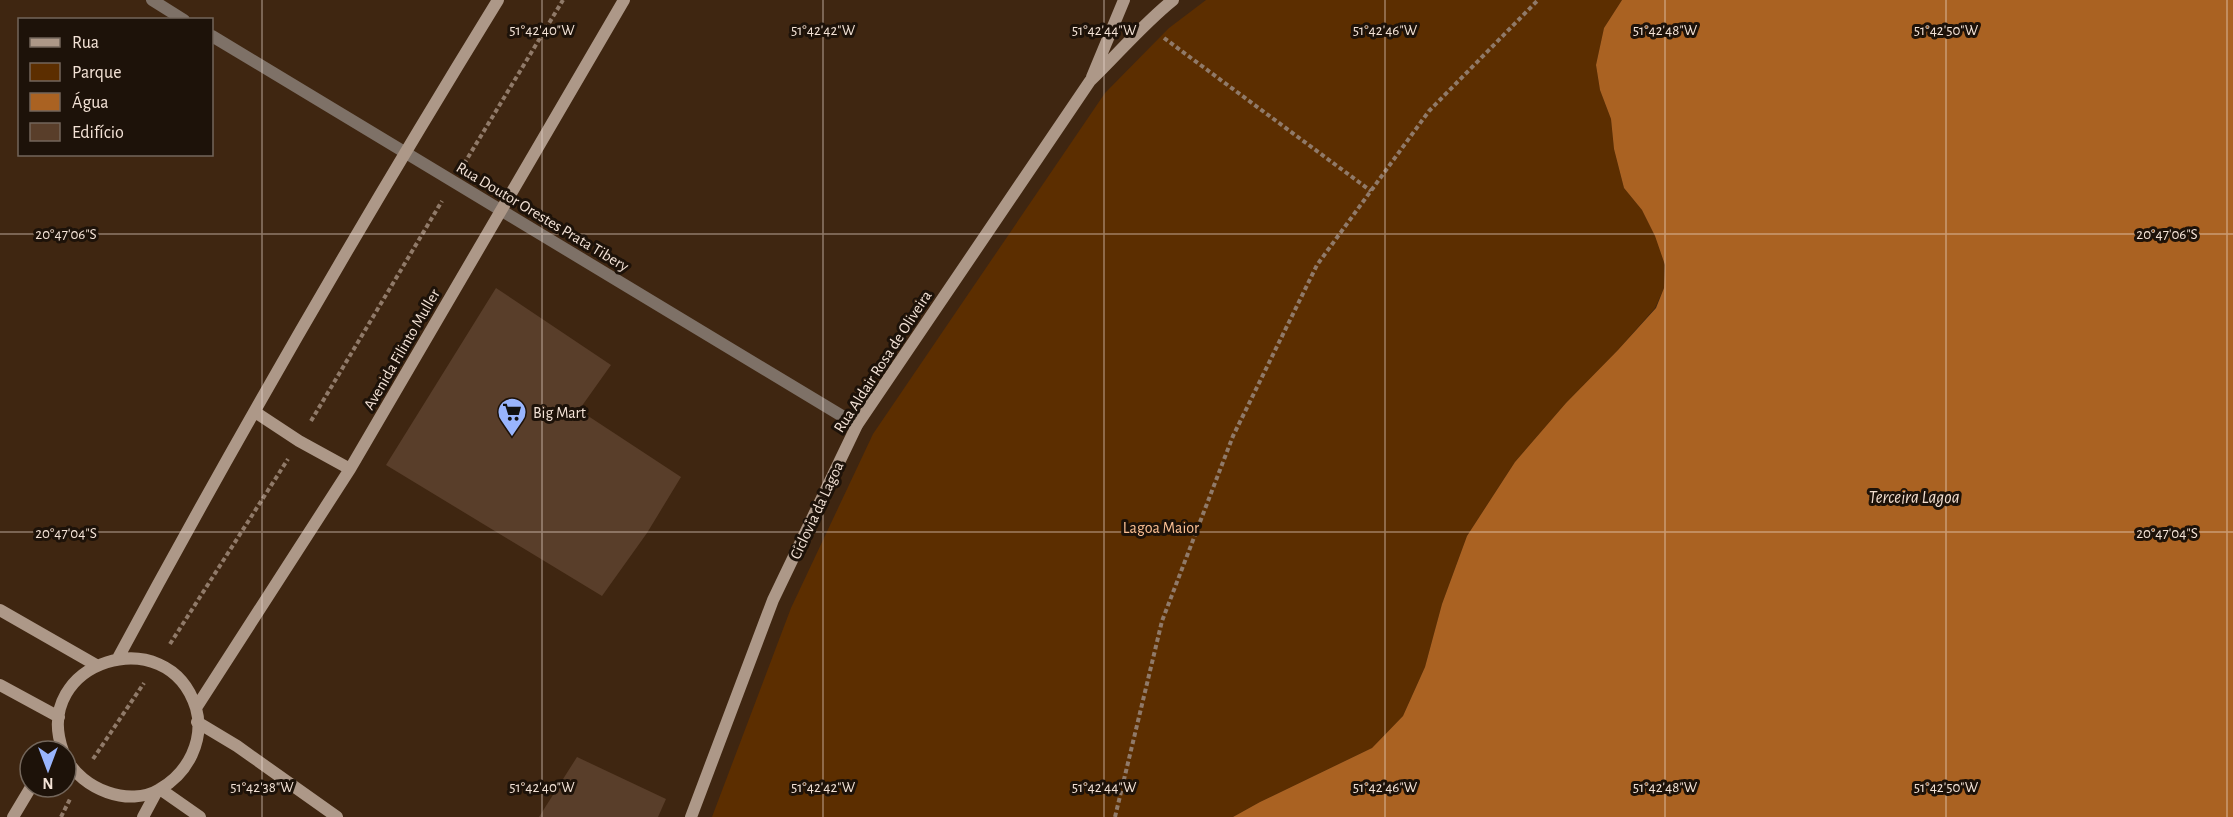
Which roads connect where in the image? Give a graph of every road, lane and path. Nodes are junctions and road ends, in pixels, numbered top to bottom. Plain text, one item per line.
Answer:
1 (152, 0) edge
2 (498, 0) edge
3 (563, 0) edge
4 (624, 0) edge
5 (1124, 0) edge
6 (1173, 0) edge
7 (1538, 0) edge
8 (181, 18) edge
9 (1147, 23) junction
10 (213, 37) edge
11 (1090, 81) junction
12 (405, 152) junction
13 (453, 182) junction
14 (1371, 191) junction
15 (501, 211) junction
16 (255, 412) junction
17 (857, 424) junction
18 (299, 441) junction
19 (350, 469) junction
20 (0, 610) edge
21 (117, 658) junction
22 (157, 664) junction
23 (96, 665) junction
24 (0, 685) edge
25 (196, 708) junction
26 (59, 717) junction
27 (197, 722) junction
28 (61, 739) edge
29 (78, 774) edge
30 (81, 778) junction
31 (159, 790) junction
32 (24, 799) edge
33 (13, 817) edge
34 (61, 817) edge
35 (143, 817) edge
36 (200, 817) edge
37 (337, 817) edge
38 (691, 817) edge
39 (1115, 817) edge

1 - 8 street
2 - 12 main road
3 - 13 path
4 - 15 main road, Avenida Filinto Muller
5 - 11 main road, Rua Aldair Rosa de Oliveira
6 - 9 main road, Rua Aldair Rosa de Oliveira
7 - 14 path
9 - 11 main road, Rua Aldair Rosa de Oliveira
9 - 14 path
10 - 12 street, Rua Doutor Orestes Prata Tibery
11 - 17 main road, Rua Aldair Rosa de Oliveira
12 - 13 street, Rua Doutor Orestes Prata Tibery
12 - 16 main road
13 - 15 street, Rua Doutor Orestes Prata Tibery
13 - 18 path
14 - 39 path
15 - 17 street, Rua Doutor Orestes Prata Tibery
15 - 19 main road, Avenida Filinto Muller
16 - 18 main road
16 - 21 main road
17 - 38 main road, Rua Aldair Rosa de Oliveira
18 - 19 main road
18 - 22 path
19 - 25 main road, Avenida Filinto Muller
20 - 23 main road
21 - 22 main road
21 - 23 main road
22 - 25 main road
22 - 30 path
23 - 26 main road
24 - 26 main road
25 - 27 main road
26 - 28 main road
27 - 31 main road
27 - 37 main road
29 - 30 main road
30 - 31 main road
30 - 34 path
31 - 35 main road
31 - 36 main road
32 - 33 main road

